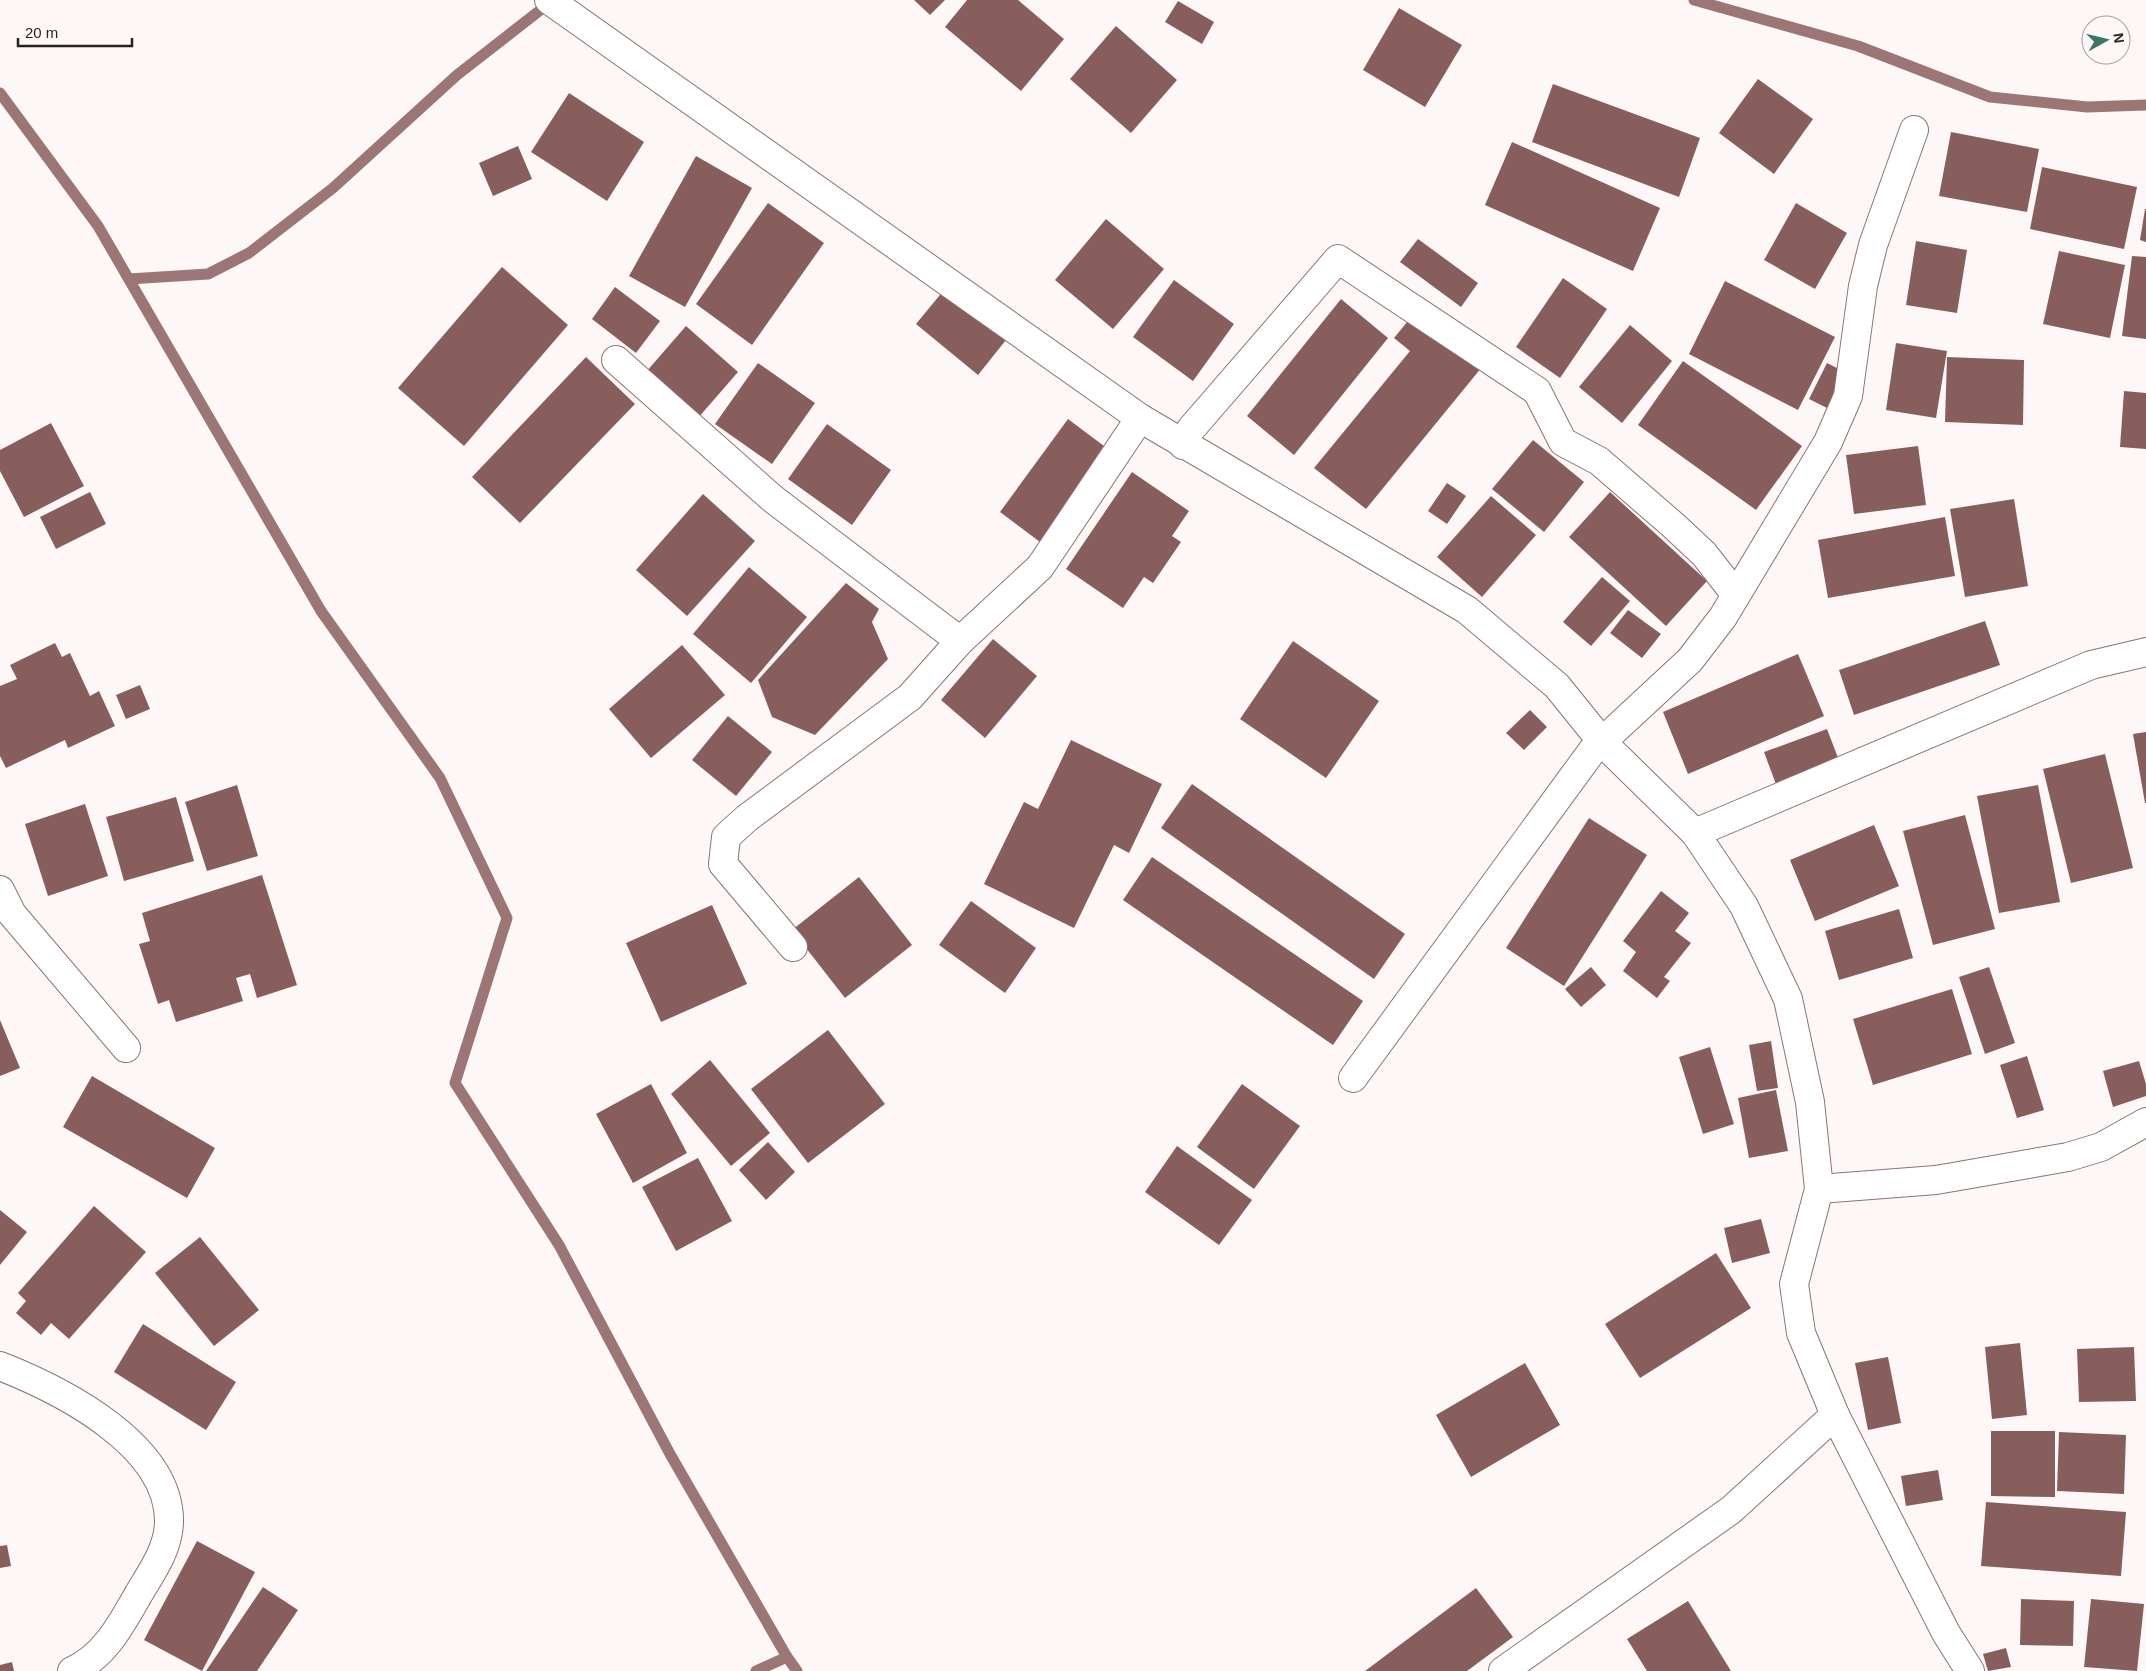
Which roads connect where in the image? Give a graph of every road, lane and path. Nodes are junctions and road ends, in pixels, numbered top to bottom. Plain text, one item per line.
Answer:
1 (549, 0) edge
2 (1914, 130) dead end
3 (616, 360) dead end
4 (1140, 418) junction
5 (1183, 445) junction
6 (1736, 595) junction
7 (960, 641) junction
8 (2146, 652) edge
9 (1603, 743) junction
10 (1695, 833) junction
11 (0, 890) edge
12 (793, 947) dead end
13 (126, 1048) dead end
14 (1353, 1078) dead end
15 (2146, 1122) edge
16 (1819, 1189) junction
17 (0, 1366) edge
18 (1835, 1414) junction
19 (72, 1671) edge
20 (1503, 1671) edge
21 (1970, 1671) edge

1 - 4 street
2 - 6 street
3 - 7 street
4 - 5 street
4 - 7 street
5 - 6 street
5 - 9 street
6 - 9 street
7 - 12 street
8 - 10 street
9 - 10 street
9 - 14 street
10 - 16 street
11 - 13 street
15 - 16 street
16 - 18 street
17 - 19 street
18 - 20 street
18 - 21 street

